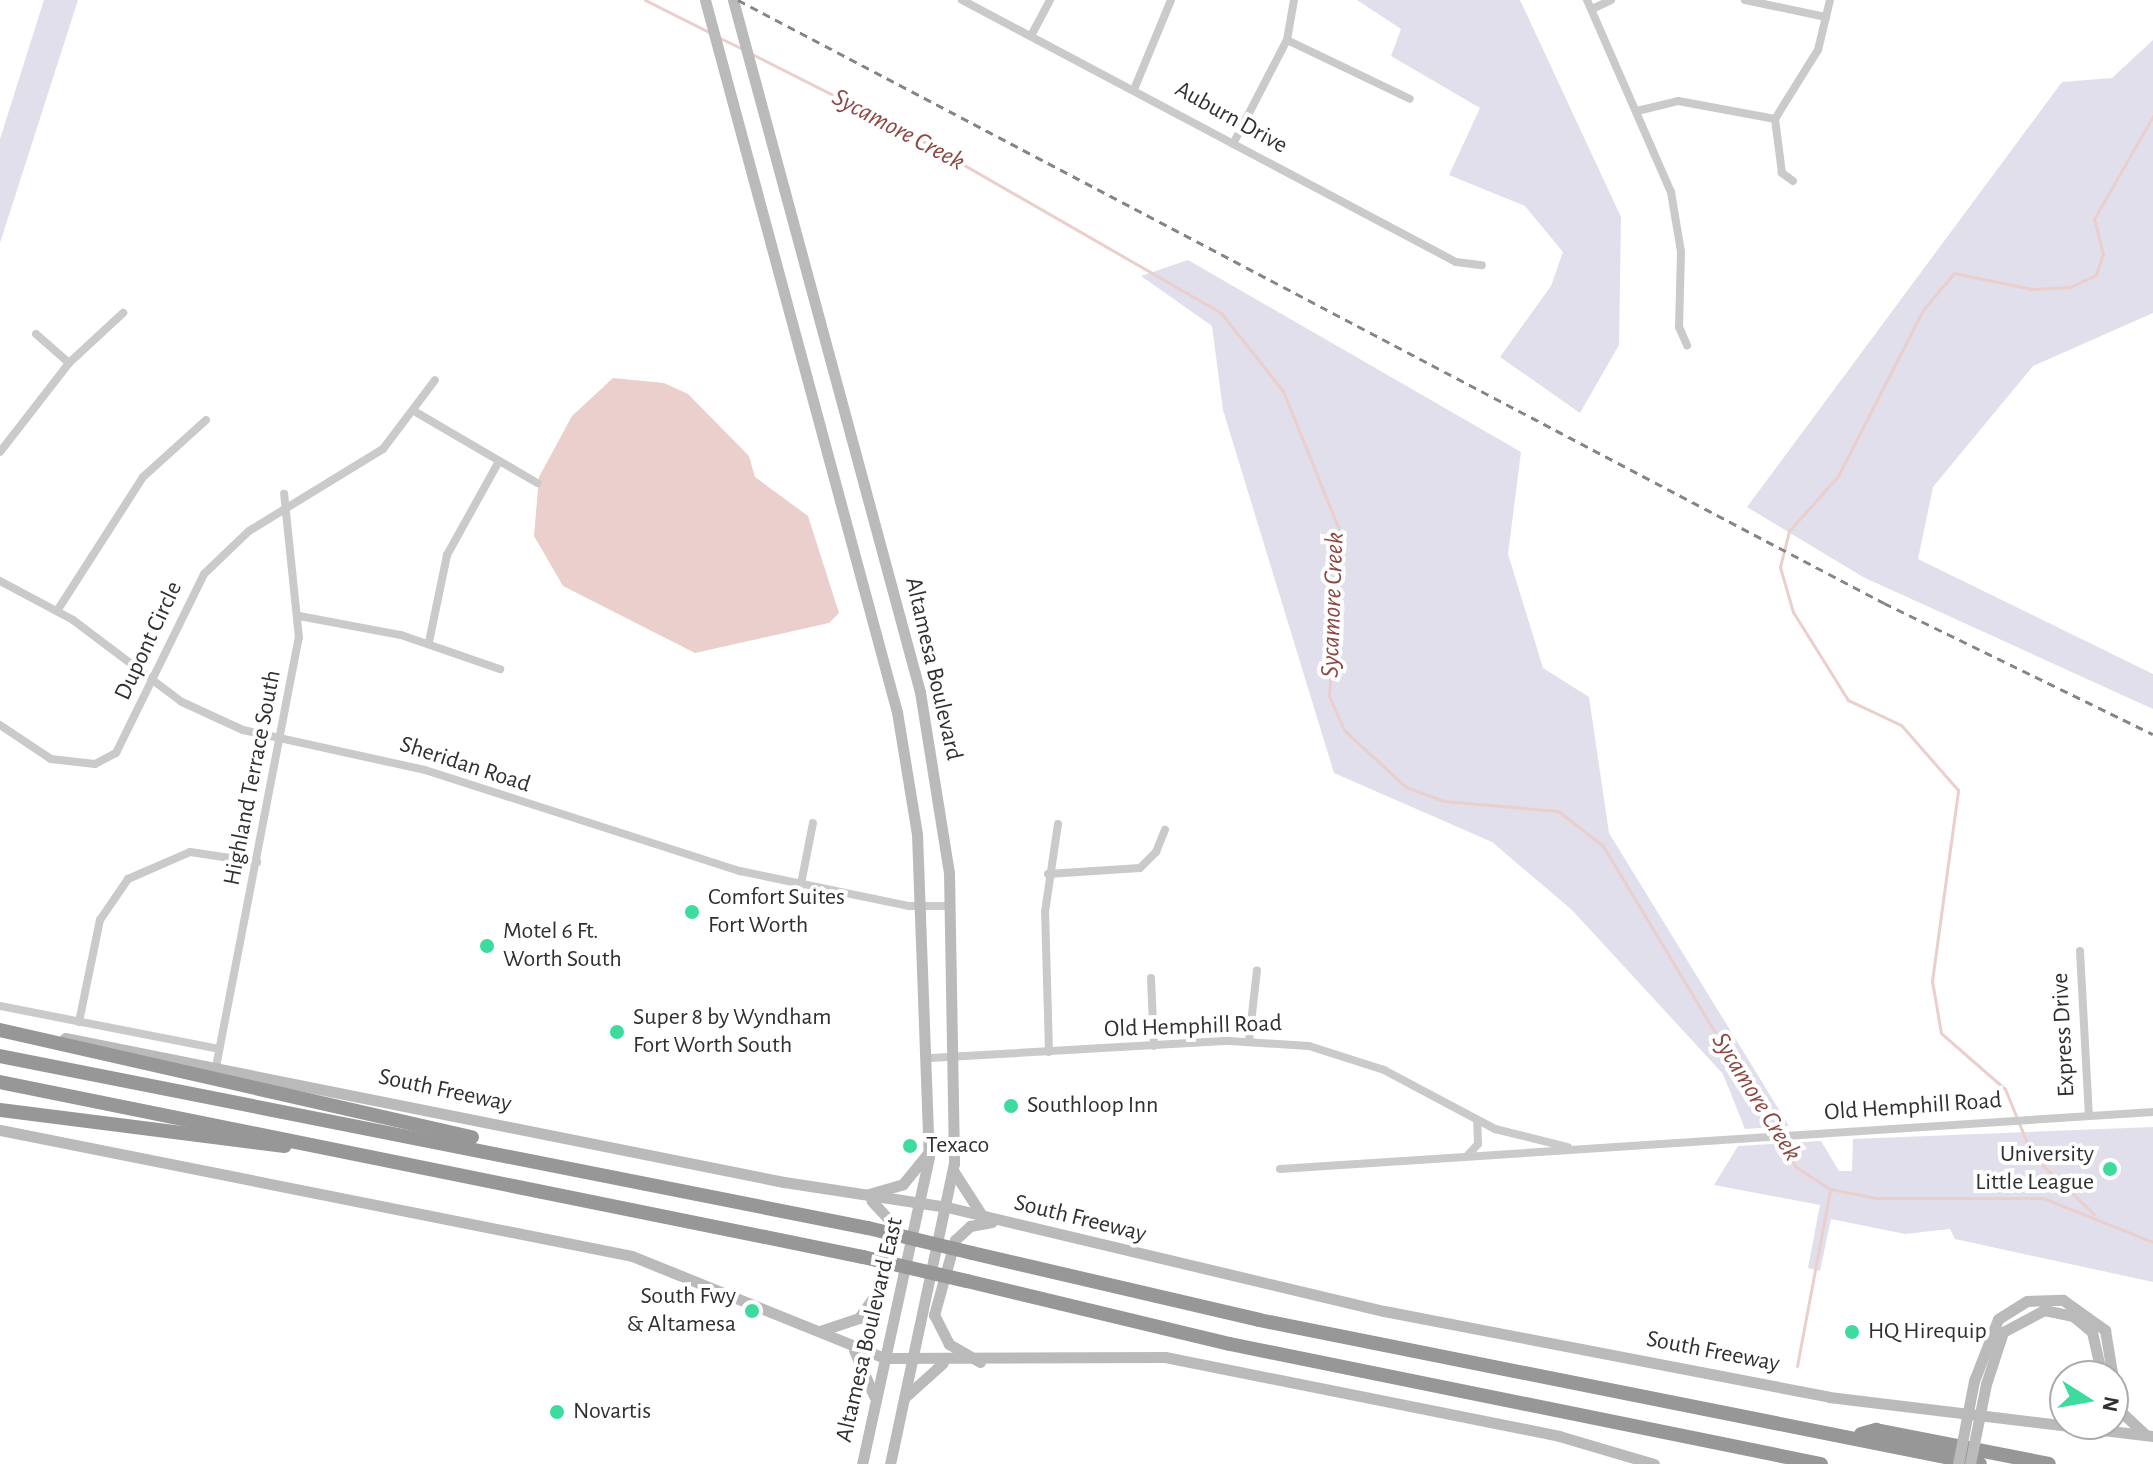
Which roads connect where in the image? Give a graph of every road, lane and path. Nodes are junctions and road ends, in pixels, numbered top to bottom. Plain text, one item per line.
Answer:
1 (705, 0) edge
2 (733, 0) edge
3 (962, 0) edge
4 (1050, 0) edge
5 (1171, 0) edge
6 (1294, 0) edge
7 (1587, 0) edge
8 (1611, 0) edge
9 (1745, 0) edge
10 (1830, 0) edge
11 (1592, 9) junction
12 (1826, 17) junction
13 (1032, 34) junction
14 (1287, 40) junction
15 (1135, 87) junction
16 (1410, 99) dead end
17 (1637, 111) junction
18 (1775, 119) junction
19 (1233, 144) junction
20 (1793, 181) dead end
21 (1482, 265) dead end
22 (123, 313) dead end
23 (36, 334) dead end
24 (1687, 345) dead end
25 (69, 363) junction
26 (435, 380) dead end
27 (414, 411) junction
28 (206, 420) dead end
29 (0, 452) edge
30 (499, 461) junction
31 (537, 483) dead end
32 (284, 494) dead end
33 (288, 508) junction
34 (0, 581) edge
35 (57, 611) junction
36 (299, 616) junction
37 (429, 642) junction
38 (500, 669) dead end
39 (152, 680) junction
40 (0, 725) edge
41 (282, 737) junction
42 (813, 823) dead end
43 (1058, 824) dead end
44 (1165, 830) dead end
45 (257, 862) junction
46 (1048, 874) junction
47 (801, 884) junction
48 (924, 906) junction
49 (951, 906) junction
50 (2080, 951) dead end
51 (1257, 970) dead end
52 (1151, 978) dead end
53 (0, 1006) edge
54 (79, 1022) junction
55 (0, 1028) edge
56 (1249, 1041) junction
57 (1154, 1046) junction
58 (219, 1049) junction
59 (1049, 1052) junction
60 (0, 1056) edge
61 (957, 1057) junction
62 (930, 1058) junction
63 (216, 1067) junction
64 (0, 1082) edge
65 (0, 1110) edge
66 (2153, 1112) edge
67 (2089, 1116) junction
68 (1477, 1121) junction
69 (0, 1130) edge
70 (1581, 1149) junction
71 (929, 1151) junction
72 (1467, 1156) junction
73 (435, 1166) junction
74 (953, 1169) junction
75 (1280, 1169) dead end
76 (606, 1172) junction
77 (860, 1196) junction
78 (922, 1206) junction
79 (947, 1207) junction
80 (984, 1217) junction
81 (1008, 1224) junction
82 (820, 1331) junction
83 (854, 1349) junction
84 (885, 1358) junction
85 (2102, 1360) edge
86 (911, 1362) junction
87 (943, 1363) junction
88 (981, 1363) junction
89 (1980, 1383) junction
90 (904, 1398) junction
91 (875, 1400) junction
92 (2049, 1423) edge
93 (2035, 1426) junction
94 (1856, 1436) junction
95 (2151, 1436) edge
96 (862, 1464) edge
97 (890, 1464) edge
98 (1654, 1464) edge
99 (1821, 1464) edge
100 (1958, 1464) edge
101 (1970, 1464) edge
102 (1980, 1464) edge
103 (2049, 1464) edge

1 - 48 main road, Altamesa Boulevard
2 - 49 main road, Altamesa Boulevard
3 - 13 street, Auburn Drive
4 - 13 street
5 - 15 street
6 - 14 street
7 - 11 street
8 - 11 street
9 - 12 street
10 - 12 street
11 - 17 street
12 - 18 street
13 - 15 street, Auburn Drive
14 - 16 street
14 - 19 street
15 - 19 street, Auburn Drive
17 - 18 street
17 - 24 street
18 - 20 street
19 - 21 street, Auburn Drive
22 - 25 street
23 - 25 street
25 - 29 street
26 - 27 street, Dupont Circle
27 - 30 street
27 - 33 street, Dupont Circle
28 - 35 street
30 - 31 street
30 - 37 street
32 - 33 street, Highland Terrace South
33 - 36 street, Highland Terrace South
33 - 39 street, Dupont Circle
34 - 35 street, Sheridan Road
35 - 39 street, Sheridan Road
36 - 37 street
36 - 41 street, Highland Terrace South
37 - 38 street
39 - 40 street, Dupont Circle
39 - 41 street, Sheridan Road
41 - 45 street, Highland Terrace South
41 - 47 street, Sheridan Road
42 - 47 street
43 - 46 street
44 - 46 street
45 - 54 street
45 - 58 street, Highland Terrace South
46 - 59 street
47 - 48 street, Sheridan Road
48 - 49 street, Sheridan Road
48 - 62 main road, Altamesa Boulevard
49 - 61 main road, Altamesa Boulevard
50 - 67 street, Express Drive
51 - 56 street
52 - 57 street
53 - 54 street
54 - 58 street
55 - 63 main road, South Freeway
55 - 76 highway
56 - 57 street, Old Hemphill Road
56 - 68 street, Old Hemphill Road
57 - 59 street, Old Hemphill Road
58 - 63 street, Highland Terrace South
59 - 61 street, Old Hemphill Road
60 - 76 highway, South Freeway
61 - 62 street, Old Hemphill Road
61 - 74 main road, Altamesa Boulevard
62 - 71 main road, Altamesa Boulevard
63 - 77 main road, South Freeway
64 - 73 highway
65 - 73 highway
66 - 67 street, Old Hemphill Road
67 - 70 street, Old Hemphill Road
68 - 70 street, Old Hemphill Road
68 - 72 street
69 - 82 main road
70 - 72 street, Old Hemphill Road
71 - 77 main road
71 - 78 main road, Altamesa Boulevard
72 - 75 street, Old Hemphill Road
73 - 99 highway, bridge
74 - 79 main road, Altamesa Boulevard
74 - 80 main road
76 - 94 highway, South Freeway, bridge
77 - 78 main road, South Freeway
77 - 82 main road
78 - 79 main road, South Freeway
78 - 84 main road, Altamesa Boulevard East
79 - 80 main road, South Freeway
79 - 86 main road, Altamesa Boulevard
80 - 81 main road, South Freeway
81 - 88 main road
81 - 93 main road, South Freeway
82 - 83 main road
83 - 84 main road
83 - 91 main road
84 - 86 main road
84 - 91 main road, Altamesa Boulevard East
85 - 89 main road
86 - 87 main road
86 - 90 main road, Altamesa Boulevard East
87 - 88 main road
87 - 90 main road
88 - 98 main road
89 - 95 main road
89 - 100 main road, bridge
89 - 101 main road, bridge
90 - 97 main road, Altamesa Boulevard East
91 - 96 main road, Altamesa Boulevard East
92 - 93 main road
93 - 95 main road, South Freeway
94 - 102 highway, South Freeway
94 - 103 highway

